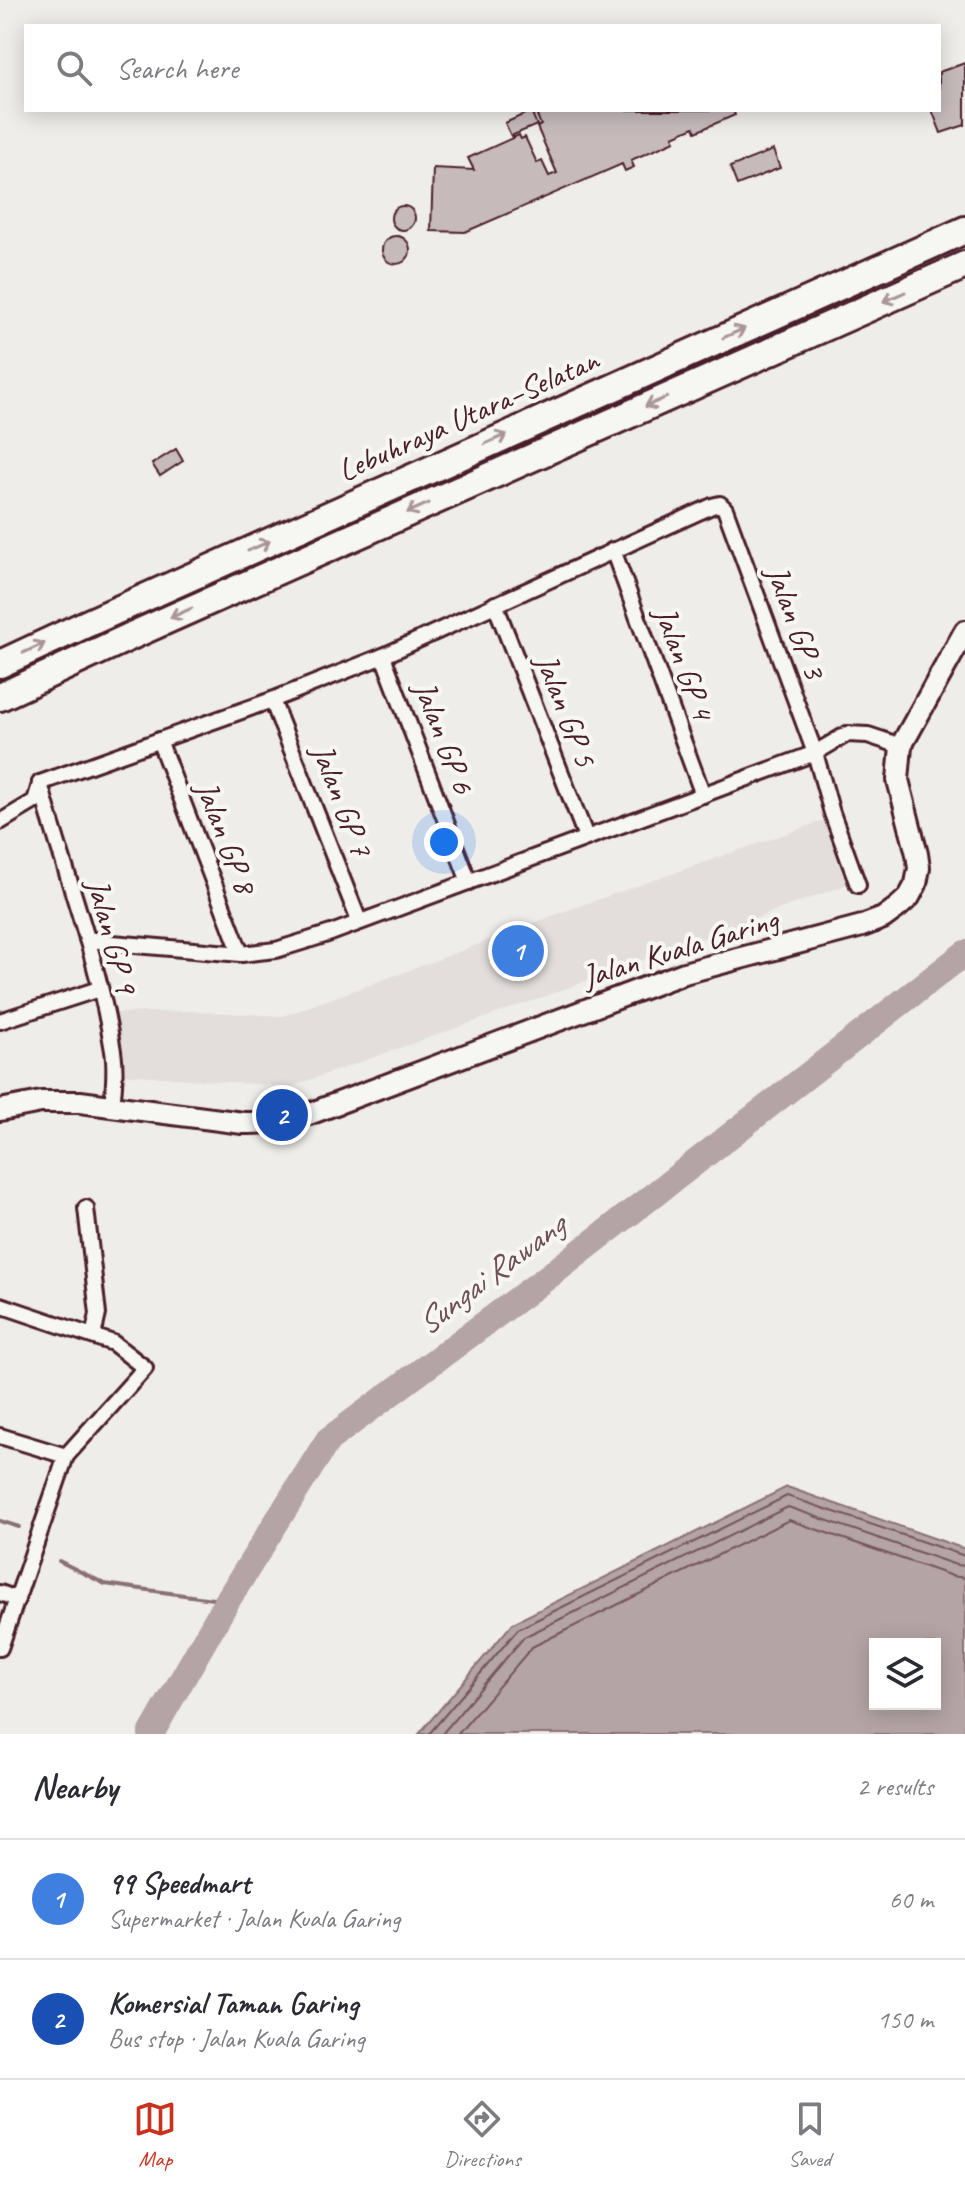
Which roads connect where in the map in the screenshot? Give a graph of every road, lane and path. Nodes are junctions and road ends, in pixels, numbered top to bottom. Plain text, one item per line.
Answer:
1 (965, 230) edge
2 (965, 265) edge
3 (613, 550) junction
4 (495, 604) junction
5 (965, 631) edge
6 (383, 656) junction
7 (0, 664) edge
8 (0, 697) edge
9 (272, 700) junction
10 (159, 740) junction
11 (901, 746) junction
12 (815, 753) junction
13 (40, 783) junction
14 (703, 795) junction
15 (0, 822) edge
16 (586, 837) junction
17 (469, 882) junction
18 (858, 885) dead end
19 (359, 921) junction
20 (87, 939) junction
21 (241, 954) junction
22 (99, 989) junction
23 (0, 1021) edge
24 (112, 1106) junction
25 (0, 1110) edge
26 (86, 1208) dead end
27 (0, 1305) edge
28 (93, 1336) junction
29 (0, 1436) edge
30 (66, 1456) junction
31 (0, 1593) edge
32 (17, 1599) junction
33 (0, 1648) edge

7 -> 1 highway, Lebuhraya Utara–Selatan
2 -> 8 highway, Lebuhraya Utara–Selatan
3 - 4 street
3 - 12 street, Jalan GP 3
3 - 14 street, Jalan GP 4
4 - 6 street
4 - 16 street, Jalan GP 5
5 - 11 street, Jalan Kuala Garing
6 - 9 street
6 - 17 street, Jalan GP 6
9 - 10 street
9 - 19 street, Jalan GP 7
10 - 13 street
10 - 21 street, Jalan GP 8
11 - 12 street
11 - 24 street, Jalan Kuala Garing
12 - 14 street
12 - 18 street, Jalan GP 3
13 - 15 street
13 - 20 street, Jalan GP 9
14 - 16 street
16 - 17 street
17 - 19 street
19 - 21 street
20 - 21 street
20 - 22 street, Jalan GP 9
22 - 23 street
22 - 24 street, Jalan GP 9
24 - 25 street, Jalan Kuala Garing
26 - 28 street
27 - 28 street
28 - 30 street
29 - 30 street
30 - 32 street
31 - 32 street
32 - 33 street

